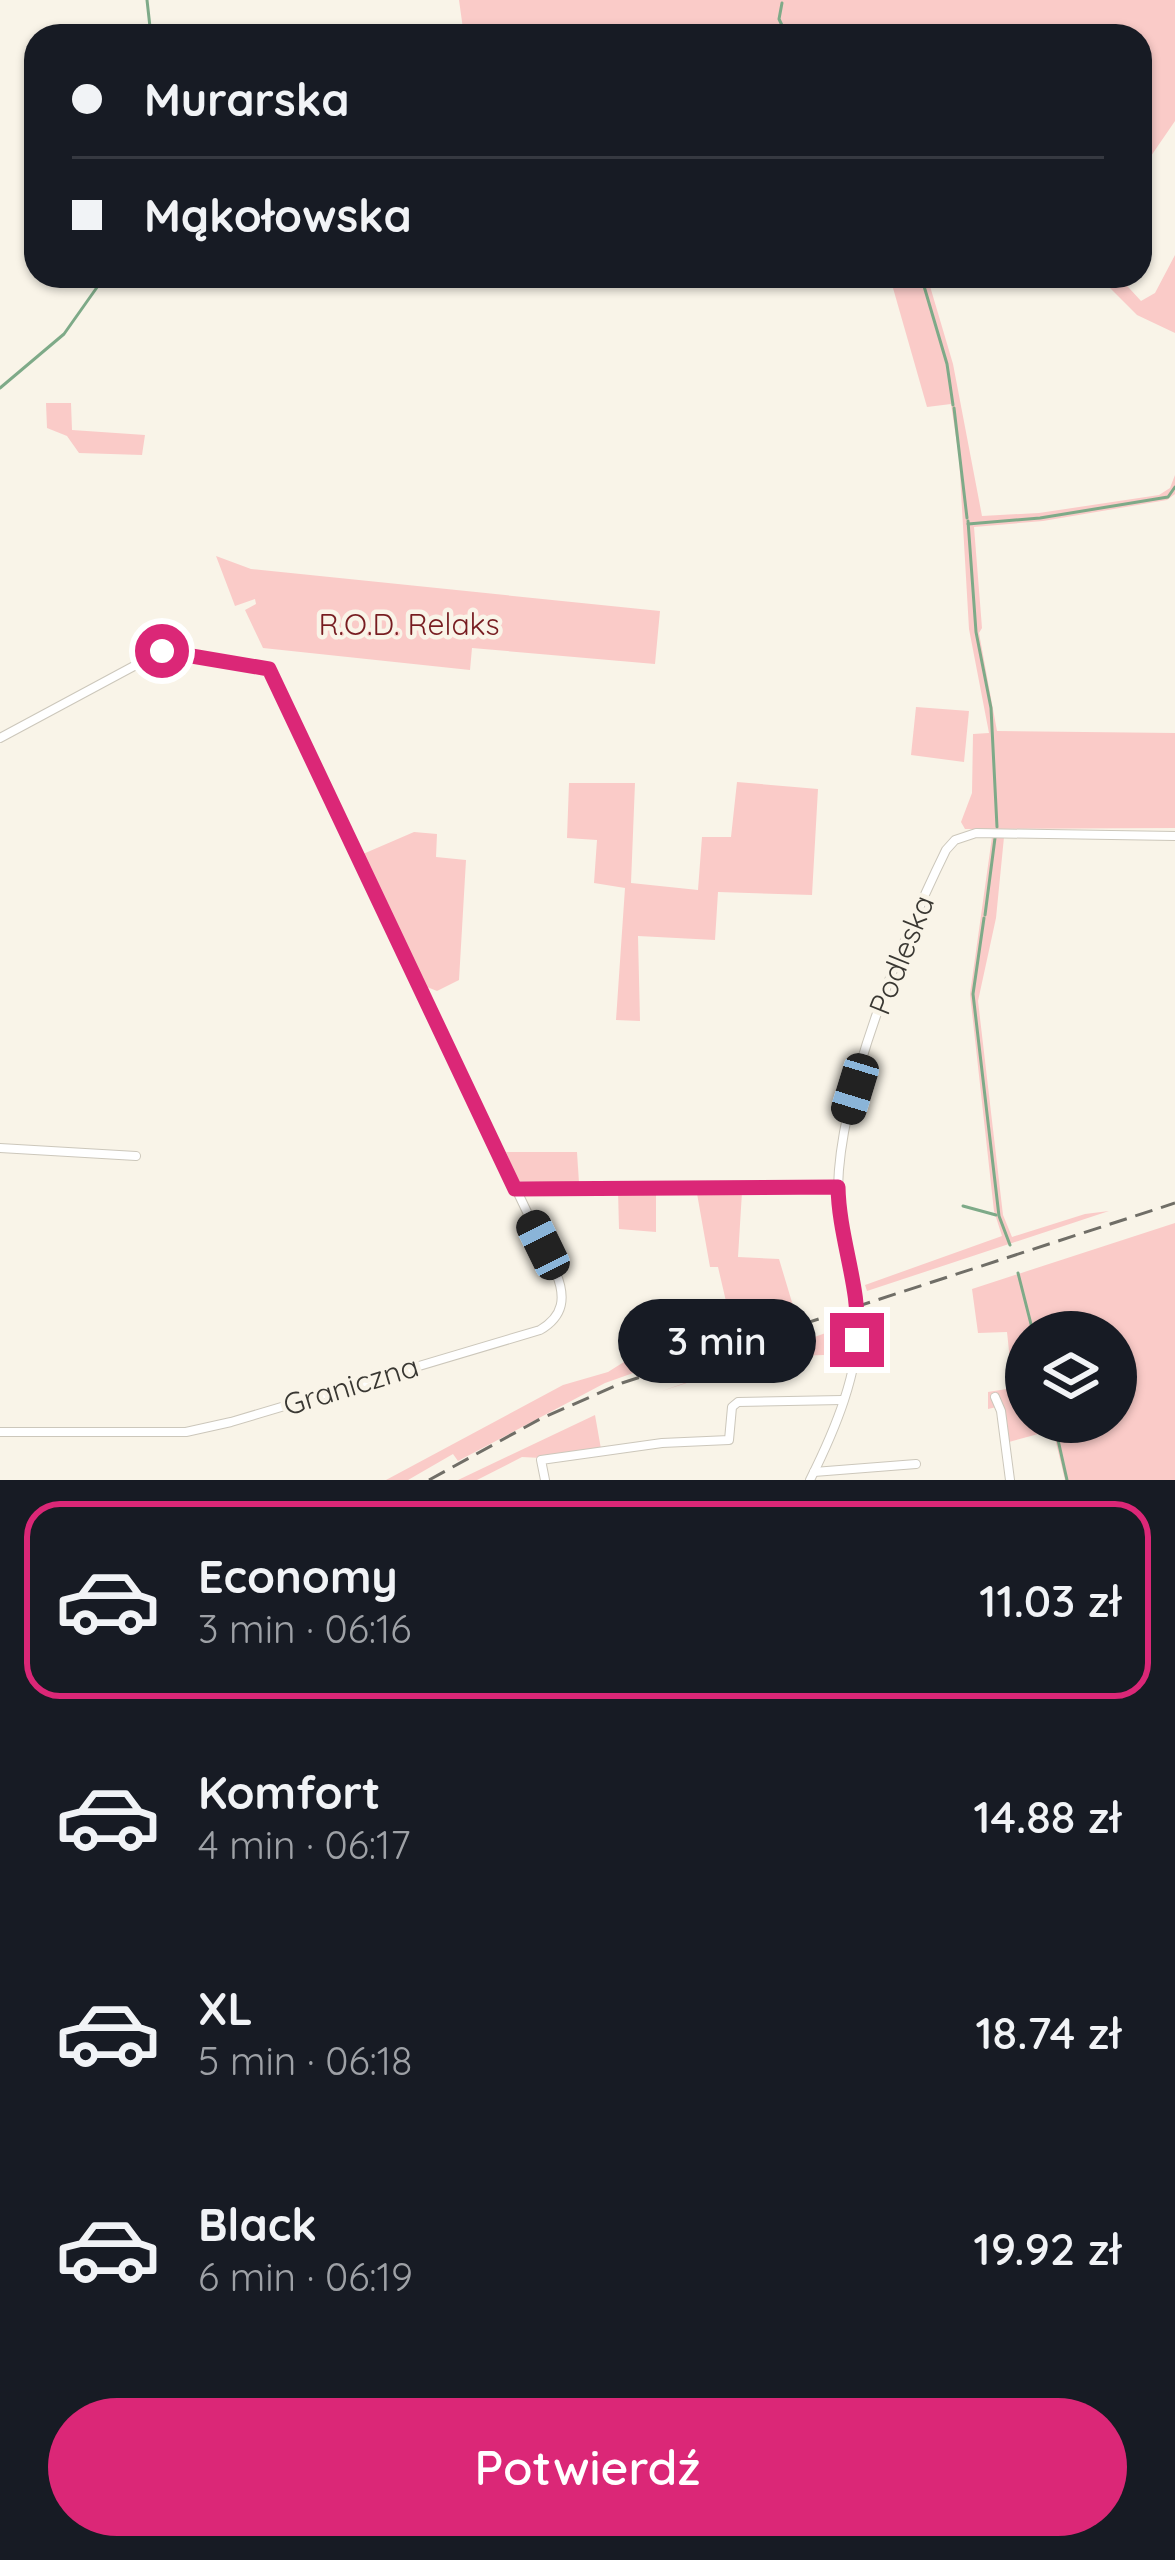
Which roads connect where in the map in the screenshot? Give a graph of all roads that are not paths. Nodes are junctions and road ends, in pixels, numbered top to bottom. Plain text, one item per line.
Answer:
1 (0, 738) edge
2 (1175, 836) edge
3 (0, 1148) edge
4 (136, 1156) dead end
5 (838, 1187) junction
6 (515, 1189) junction
7 (995, 1397) dead end
8 (842, 1400) junction
9 (0, 1432) edge
10 (916, 1464) dead end
11 (812, 1476) edge
12 (545, 1480) edge
13 (1010, 1480) edge

1 - 6 street
2 - 5 street, Podleska
3 - 4 street
5 - 6 street
5 - 8 street
6 - 9 street, Graniczna
7 - 13 street
8 - 11 street
8 - 12 street
10 - 11 street

